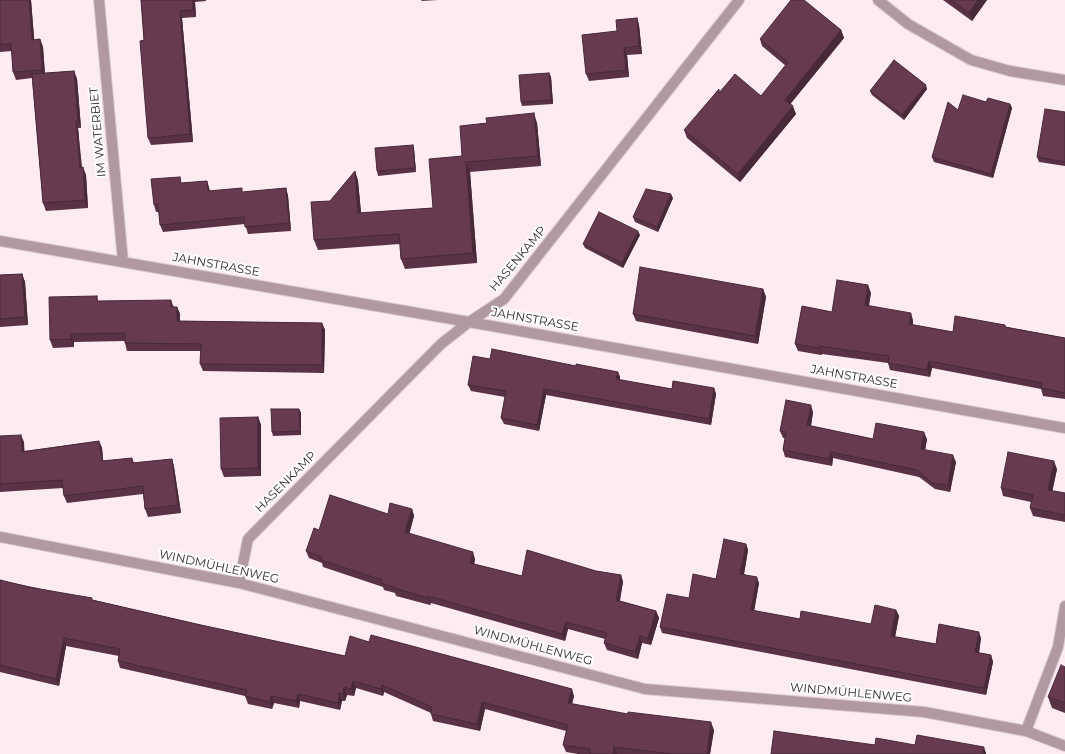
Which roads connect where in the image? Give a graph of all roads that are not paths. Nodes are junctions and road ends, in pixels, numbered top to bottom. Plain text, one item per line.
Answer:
1 (99, 0) edge
2 (739, 0) edge
3 (878, 0) edge
4 (1065, 80) edge
5 (0, 241) edge
6 (123, 262) junction
7 (469, 322) junction
8 (1065, 428) edge
9 (0, 537) edge
10 (239, 583) junction
11 (1065, 606) edge
12 (1026, 731) junction
13 (1065, 746) edge

1 - 6 street, IM WATERBIET
2 - 7 street, HASENKAMP
3 - 4 street
5 - 6 street, JAHNSTRASSE
6 - 7 street, JAHNSTRASSE
7 - 8 street, JAHNSTRASSE
7 - 10 street, HASENKAMP
9 - 10 street, WINDMÜHLENWEG
10 - 12 street, WINDMÜHLENWEG
11 - 12 street
12 - 13 street, WINDMÜHLENWEG

